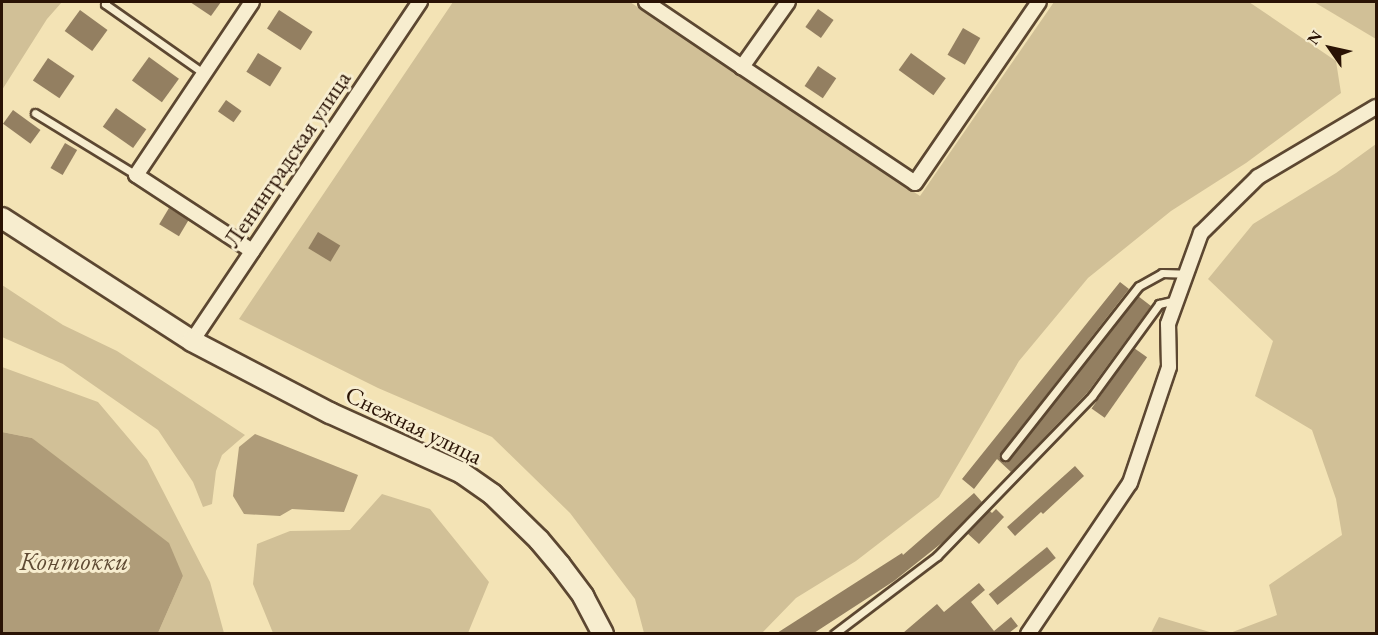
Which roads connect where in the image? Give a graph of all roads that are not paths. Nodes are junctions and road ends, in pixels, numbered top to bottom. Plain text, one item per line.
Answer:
1 (106, 2) edge
2 (252, 2) edge
3 (420, 2) edge
4 (646, 2) edge
5 (788, 2) edge
6 (1039, 2) edge
7 (742, 67) junction
8 (203, 73) junction
9 (1377, 107) edge
10 (35, 113) dead end
11 (136, 175) junction
12 (2, 218) edge
13 (252, 251) junction
14 (1185, 274) junction
15 (1176, 300) junction
16 (192, 341) junction
17 (1005, 456) dead end
18 (603, 633) edge
19 (834, 633) edge
20 (1028, 633) edge

1 - 8 lane
2 - 8 street
3 - 13 street, Ленинградская улица
4 - 7 street
5 - 7 street
6 - 7 street
8 - 11 street
9 - 14 street
10 - 11 lane
11 - 13 street
12 - 16 street, Снежная улица
13 - 16 street, Ленинградская улица
14 - 15 street
14 - 17 lane
15 - 19 lane
15 - 20 street
16 - 18 street, Снежная улица

